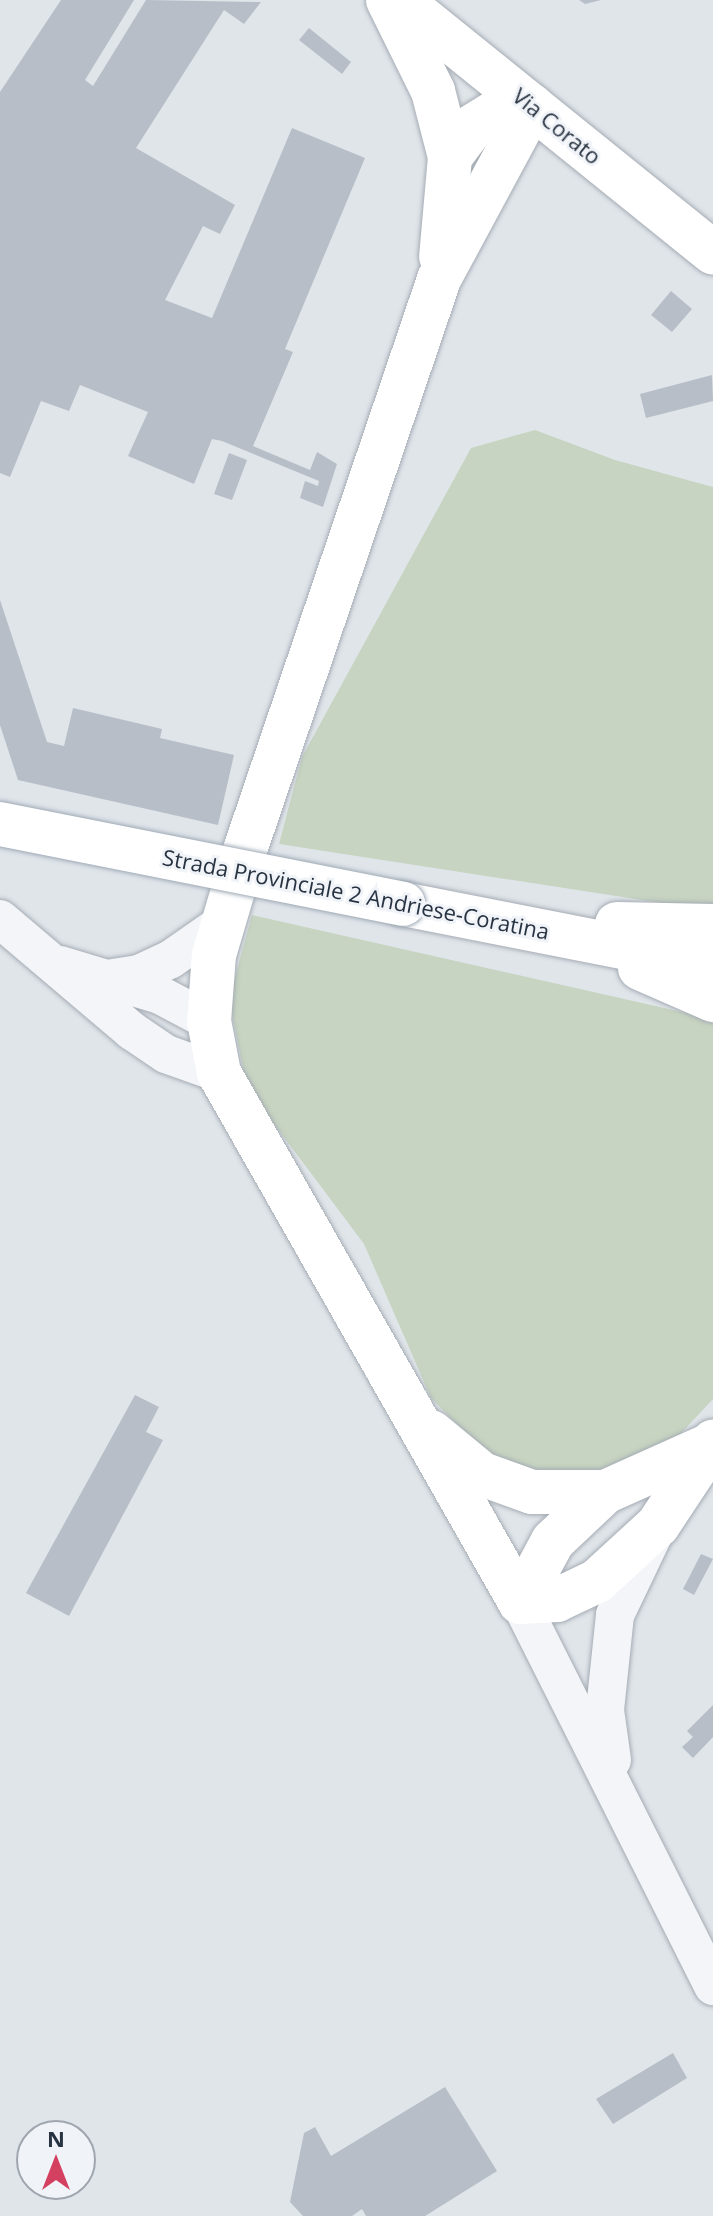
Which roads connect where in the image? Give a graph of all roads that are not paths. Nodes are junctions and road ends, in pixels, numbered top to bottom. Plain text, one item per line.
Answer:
1 (388, 0) edge
2 (400, 0) edge
3 (532, 106) junction
4 (450, 157) junction
5 (713, 253) edge
6 (439, 279) junction
7 (0, 824) edge
8 (471, 917) junction
9 (0, 919) edge
10 (224, 922) junction
11 (713, 926) edge
12 (573, 937) junction
13 (54, 963) junction
14 (713, 965) edge
15 (113, 978) junction
16 (713, 1000) edge
17 (209, 1021) junction
18 (219, 1073) junction
19 (408, 1413) junction
20 (711, 1444) edge
21 (605, 1492) junction
22 (658, 1525) junction
23 (520, 1602) junction
24 (615, 1782) junction
25 (713, 1986) edge

1 - 4 main road
2 - 3 main road, Via Corato
3 - 4 main road
3 - 5 main road, Via Corato
3 - 6 main road
4 - 6 main road
6 - 10 main road
7 - 8 main road, Strada Provinciale 2 Andriese-Coratina, bridge
8 - 11 main road
8 - 12 main road, Strada Provinciale 2 Andriese-Coratina
9 - 13 street
10 - 15 street
10 - 17 main road
12 - 14 main road, Strada Provinciale 2 Andriese-Coratina
12 - 16 main road
13 - 15 street
13 - 18 street
15 - 17 street
17 - 18 main road
18 - 19 main road
19 - 21 main road
19 - 23 main road
20 - 21 main road
20 - 22 main road
21 - 23 main road
22 - 23 main road
22 - 24 street
23 - 24 street
24 - 25 street

